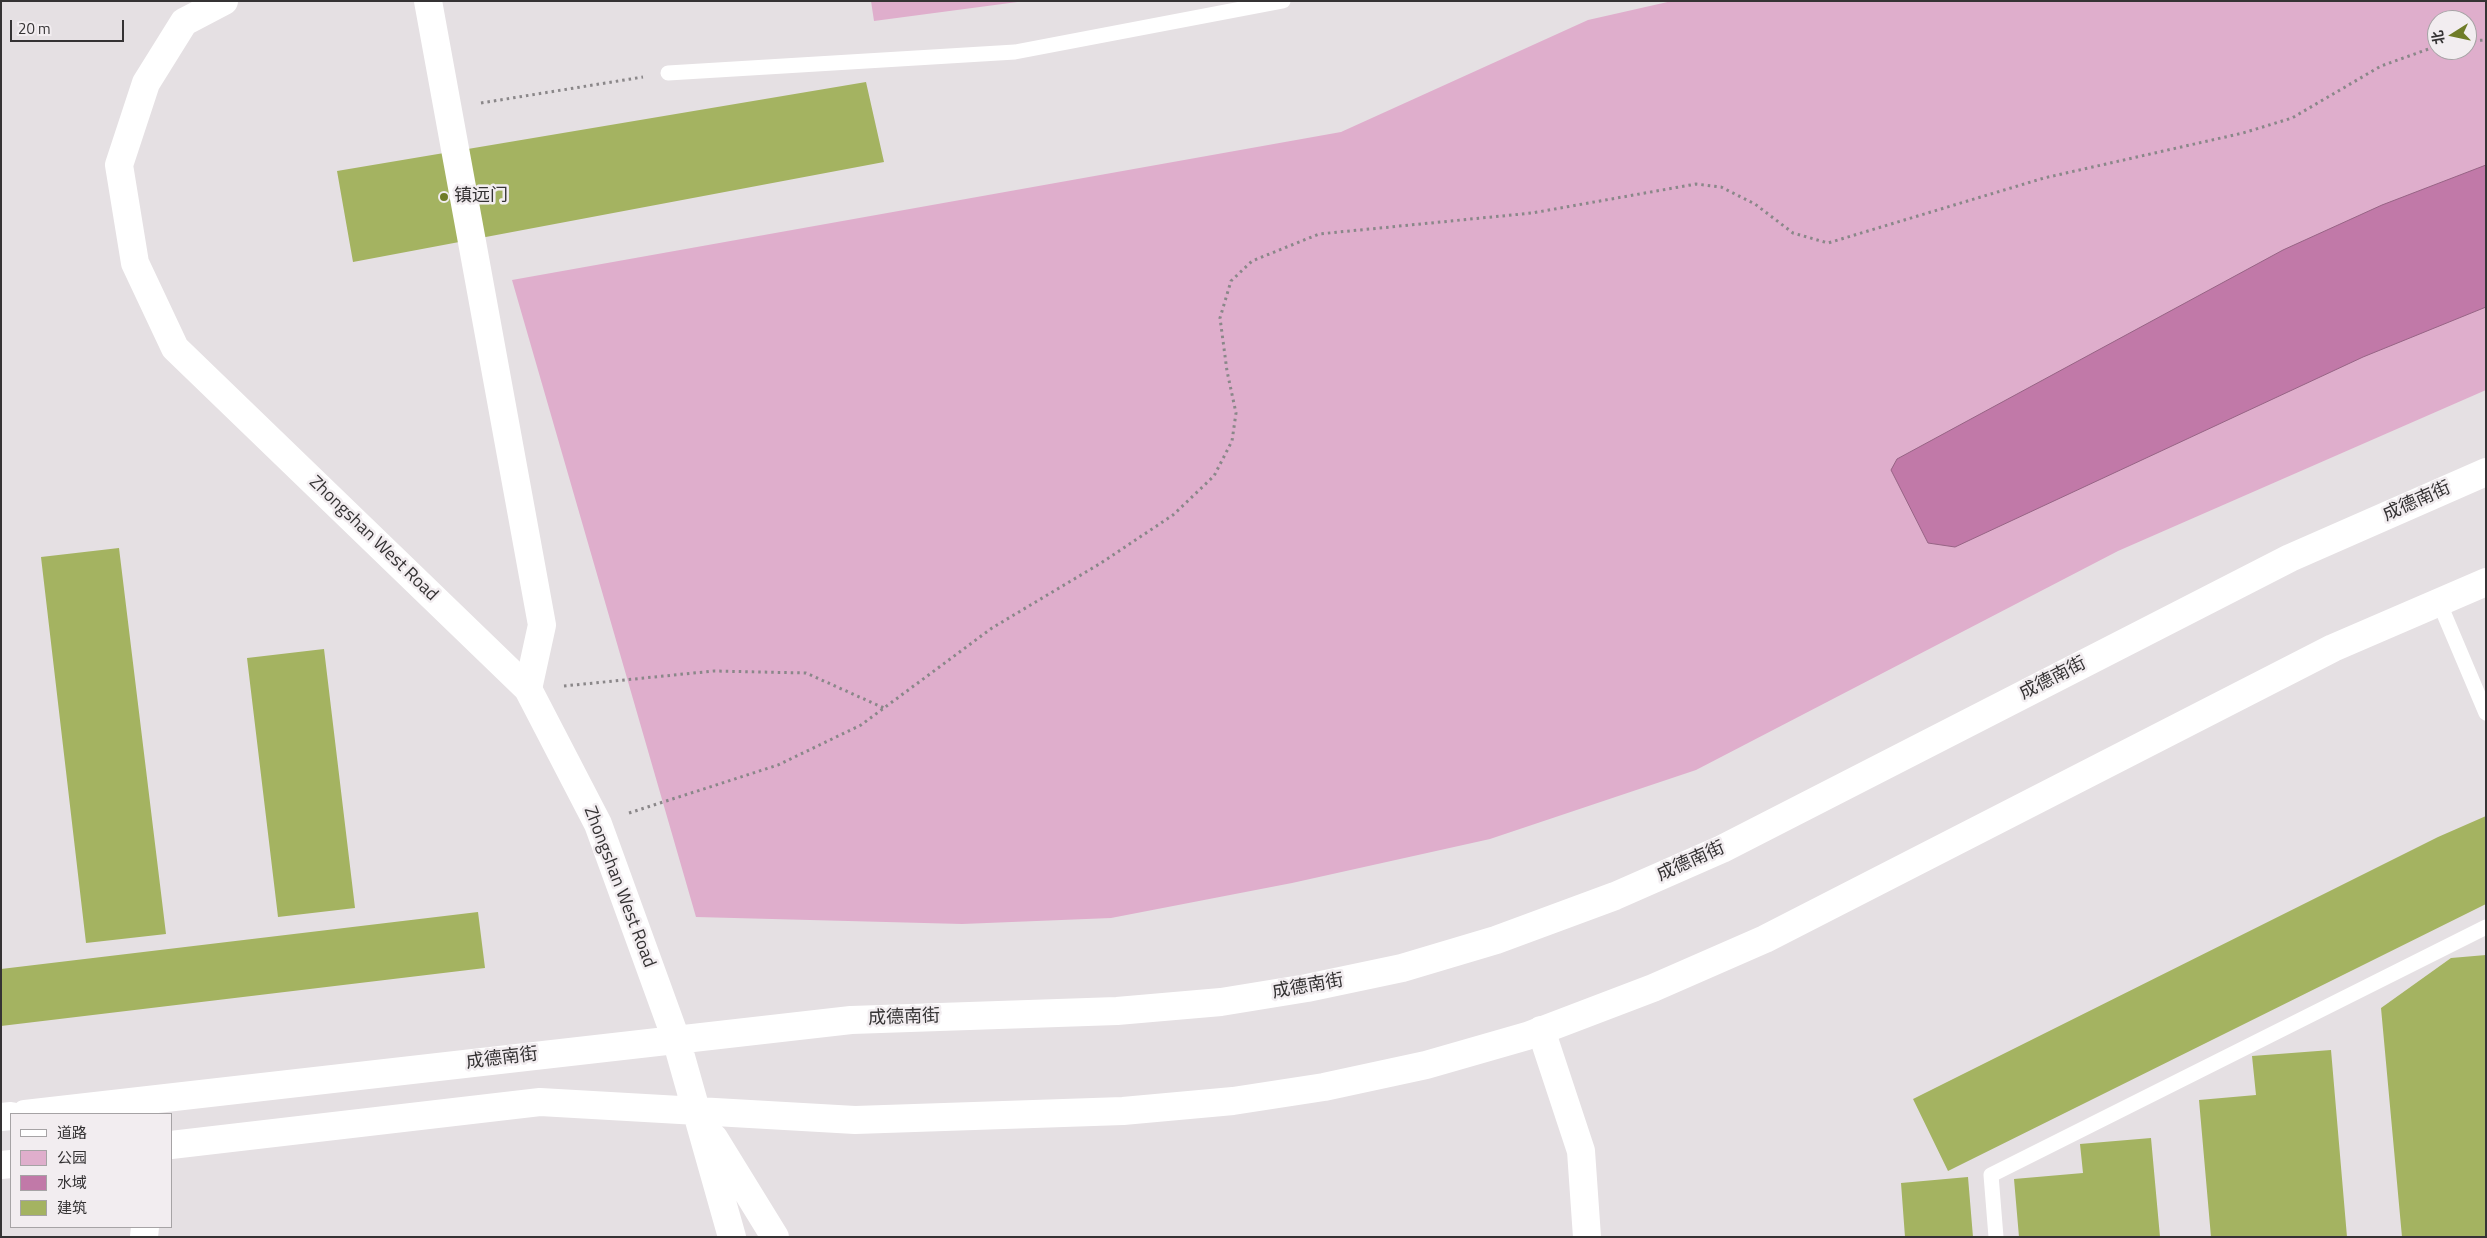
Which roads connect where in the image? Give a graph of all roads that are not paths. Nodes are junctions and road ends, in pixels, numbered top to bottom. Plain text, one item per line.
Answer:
1 (224, 1) edge
2 (428, 1) edge
3 (1283, 1) edge
4 (668, 74) road end
5 (2486, 472) edge
6 (2486, 582) edge
7 (2439, 602) junction
8 (528, 689) junction
9 (2486, 713) edge
10 (2486, 927) edge
11 (1541, 1030) junction
12 (676, 1039) junction
13 (698, 1111) junction
14 (34, 1113) edge
15 (172, 1145) edge
16 (732, 1237) edge
17 (775, 1237) edge
18 (1587, 1237) edge
19 (1996, 1237) edge

1 - 8 main road, Zhongshan West Road
2 - 8 main road
3 - 4 lane
5 - 12 main road, 成德南街
6 - 7 main road
7 - 9 lane
7 - 11 main road
8 - 12 main road, Zhongshan West Road
10 - 19 lane
11 - 13 main road
11 - 18 main road
12 - 13 main road, Zhongshan West Road
12 - 14 main road, 成德南街
13 - 15 main road
13 - 16 main road
13 - 17 main road

